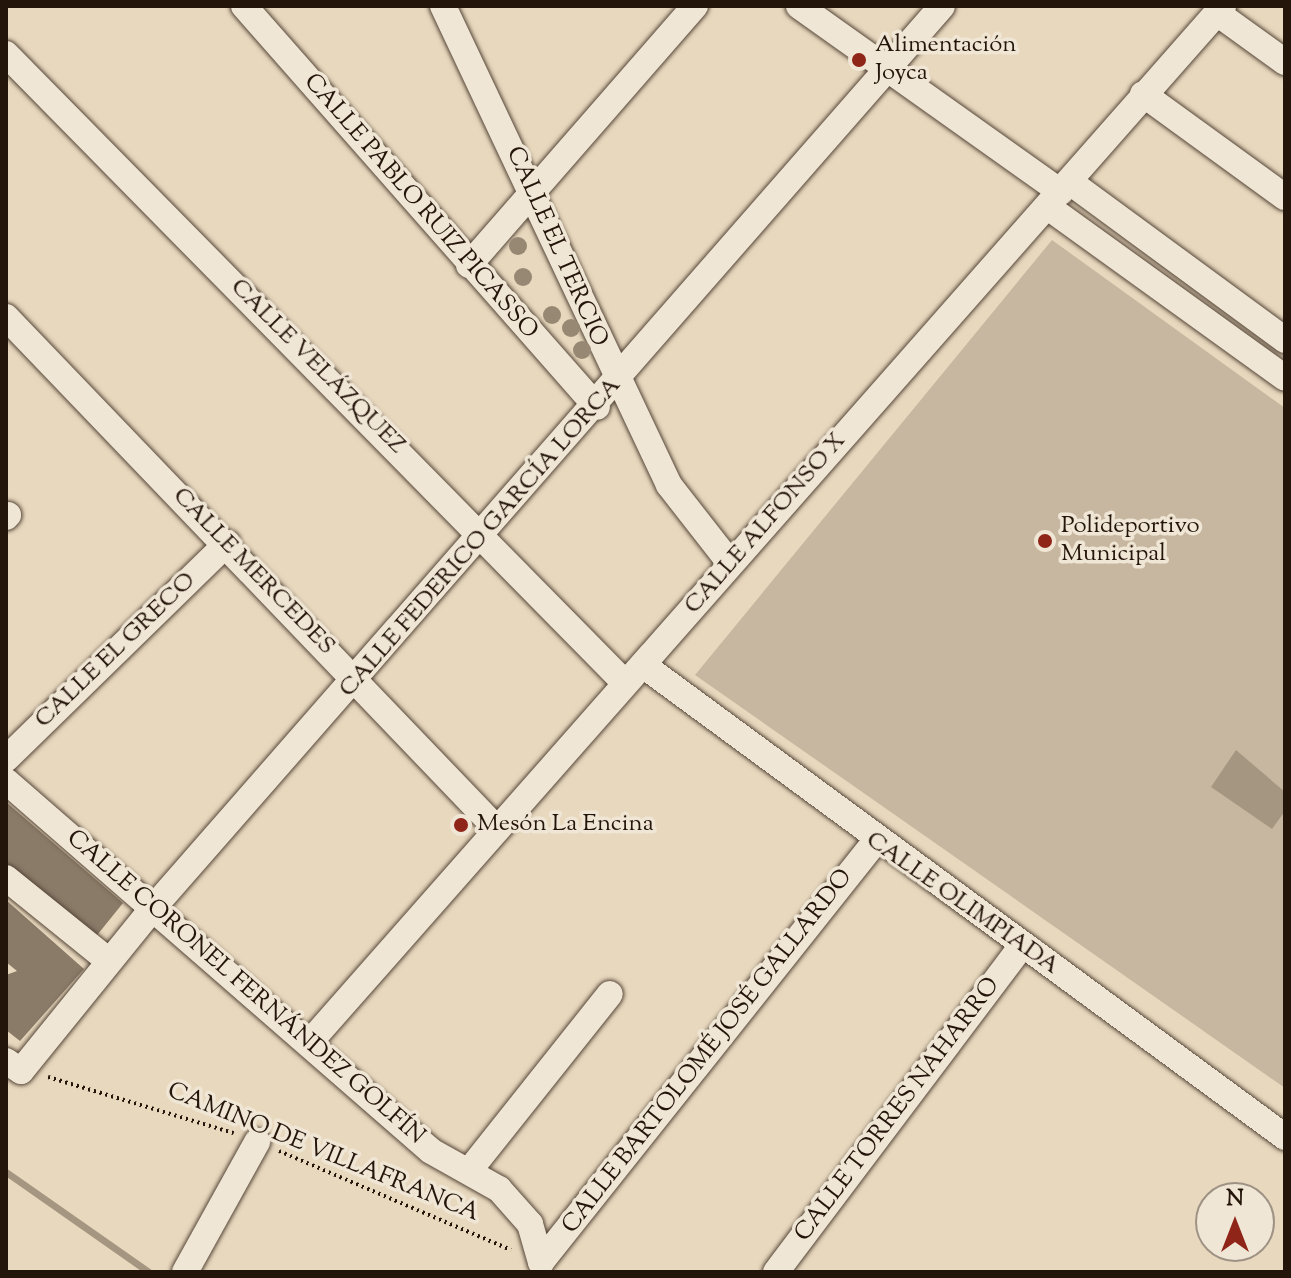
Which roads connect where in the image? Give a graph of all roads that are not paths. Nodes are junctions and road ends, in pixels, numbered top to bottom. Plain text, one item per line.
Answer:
1 (244, 6) edge
2 (695, 6) edge
3 (799, 6) edge
4 (942, 6) edge
5 (446, 8) edge
6 (1220, 10) edge
7 (6, 54) edge
8 (1285, 62) edge
9 (888, 69) junction
10 (1143, 94) junction
11 (533, 193) junction
12 (1060, 194) junction
13 (1285, 197) edge
14 (469, 265) junction
15 (6, 317) edge
16 (1285, 340) edge
17 (1285, 378) edge
18 (618, 382) junction
19 (597, 407) junction
20 (484, 535) junction
21 (227, 543) junction
22 (730, 563) junction
23 (634, 674) junction
24 (356, 681) junction
25 (6, 759) edge
26 (6, 781) edge
27 (497, 829) junction
28 (875, 842) junction
29 (6, 878) edge
30 (153, 908) junction
31 (1020, 948) junction
32 (109, 961) junction
33 (610, 994) dead end
34 (310, 1042) junction
35 (13, 1066) edge
36 (1285, 1137) edge
37 (257, 1142) road end
38 (469, 1171) junction
39 (541, 1262) joint
40 (185, 1272) edge
41 (776, 1272) edge

1 - 14 street, CALLE PABLO RUIZ PICASSO
2 - 11 street
3 - 9 street
4 - 9 street, CALLE FEDERICO GARCÍA LORCA
5 - 11 street, CALLE EL TERCIO
6 - 8 street
6 - 10 street, CALLE ALFONSO X
7 - 20 street, CALLE VELÁZQUEZ
9 - 12 street
9 - 18 street, CALLE FEDERICO GARCÍA LORCA
10 - 12 street, CALLE ALFONSO X
10 - 13 street
11 - 14 street
11 - 18 street, CALLE EL TERCIO
12 - 16 street
12 - 17 street
12 - 22 street, CALLE ALFONSO X
14 - 19 street, CALLE PABLO RUIZ PICASSO
15 - 21 street, CALLE MERCEDES
18 - 19 street, CALLE FEDERICO GARCÍA LORCA
18 - 22 street, CALLE EL TERCIO
19 - 20 street, CALLE FEDERICO GARCÍA LORCA
20 - 23 street, CALLE VELÁZQUEZ
20 - 24 street, CALLE FEDERICO GARCÍA LORCA
21 - 24 street, CALLE MERCEDES
21 - 25 street, CALLE EL GRECO
22 - 23 street, CALLE ALFONSO X
23 - 27 street, CALLE ALFONSO X
23 - 28 street, CALLE OLIMPIADA
24 - 27 street, CALLE MERCEDES
24 - 30 street, CALLE FEDERICO GARCÍA LORCA
26 - 30 street, CALLE CORONEL FERNÁNDEZ GOLFÍN
27 - 34 street, CALLE ALFONSO X
28 - 31 street, CALLE OLIMPIADA
28 - 39 street, CALLE BARTOLOMÉ JOSÉ GALLARDO
29 - 32 street
30 - 32 street, CALLE FEDERICO GARCÍA LORCA
30 - 34 street, CALLE CORONEL FERNÁNDEZ GOLFÍN
31 - 36 street, CALLE OLIMPIADA
31 - 41 street, CALLE TORRES NAHARRO
32 - 35 street, CALLE FEDERICO GARCÍA LORCA
33 - 38 street
34 - 38 street, CALLE CORONEL FERNÁNDEZ GOLFÍN
37 - 40 street
38 - 39 street, CALLE CORONEL FERNÁNDEZ GOLFÍN

